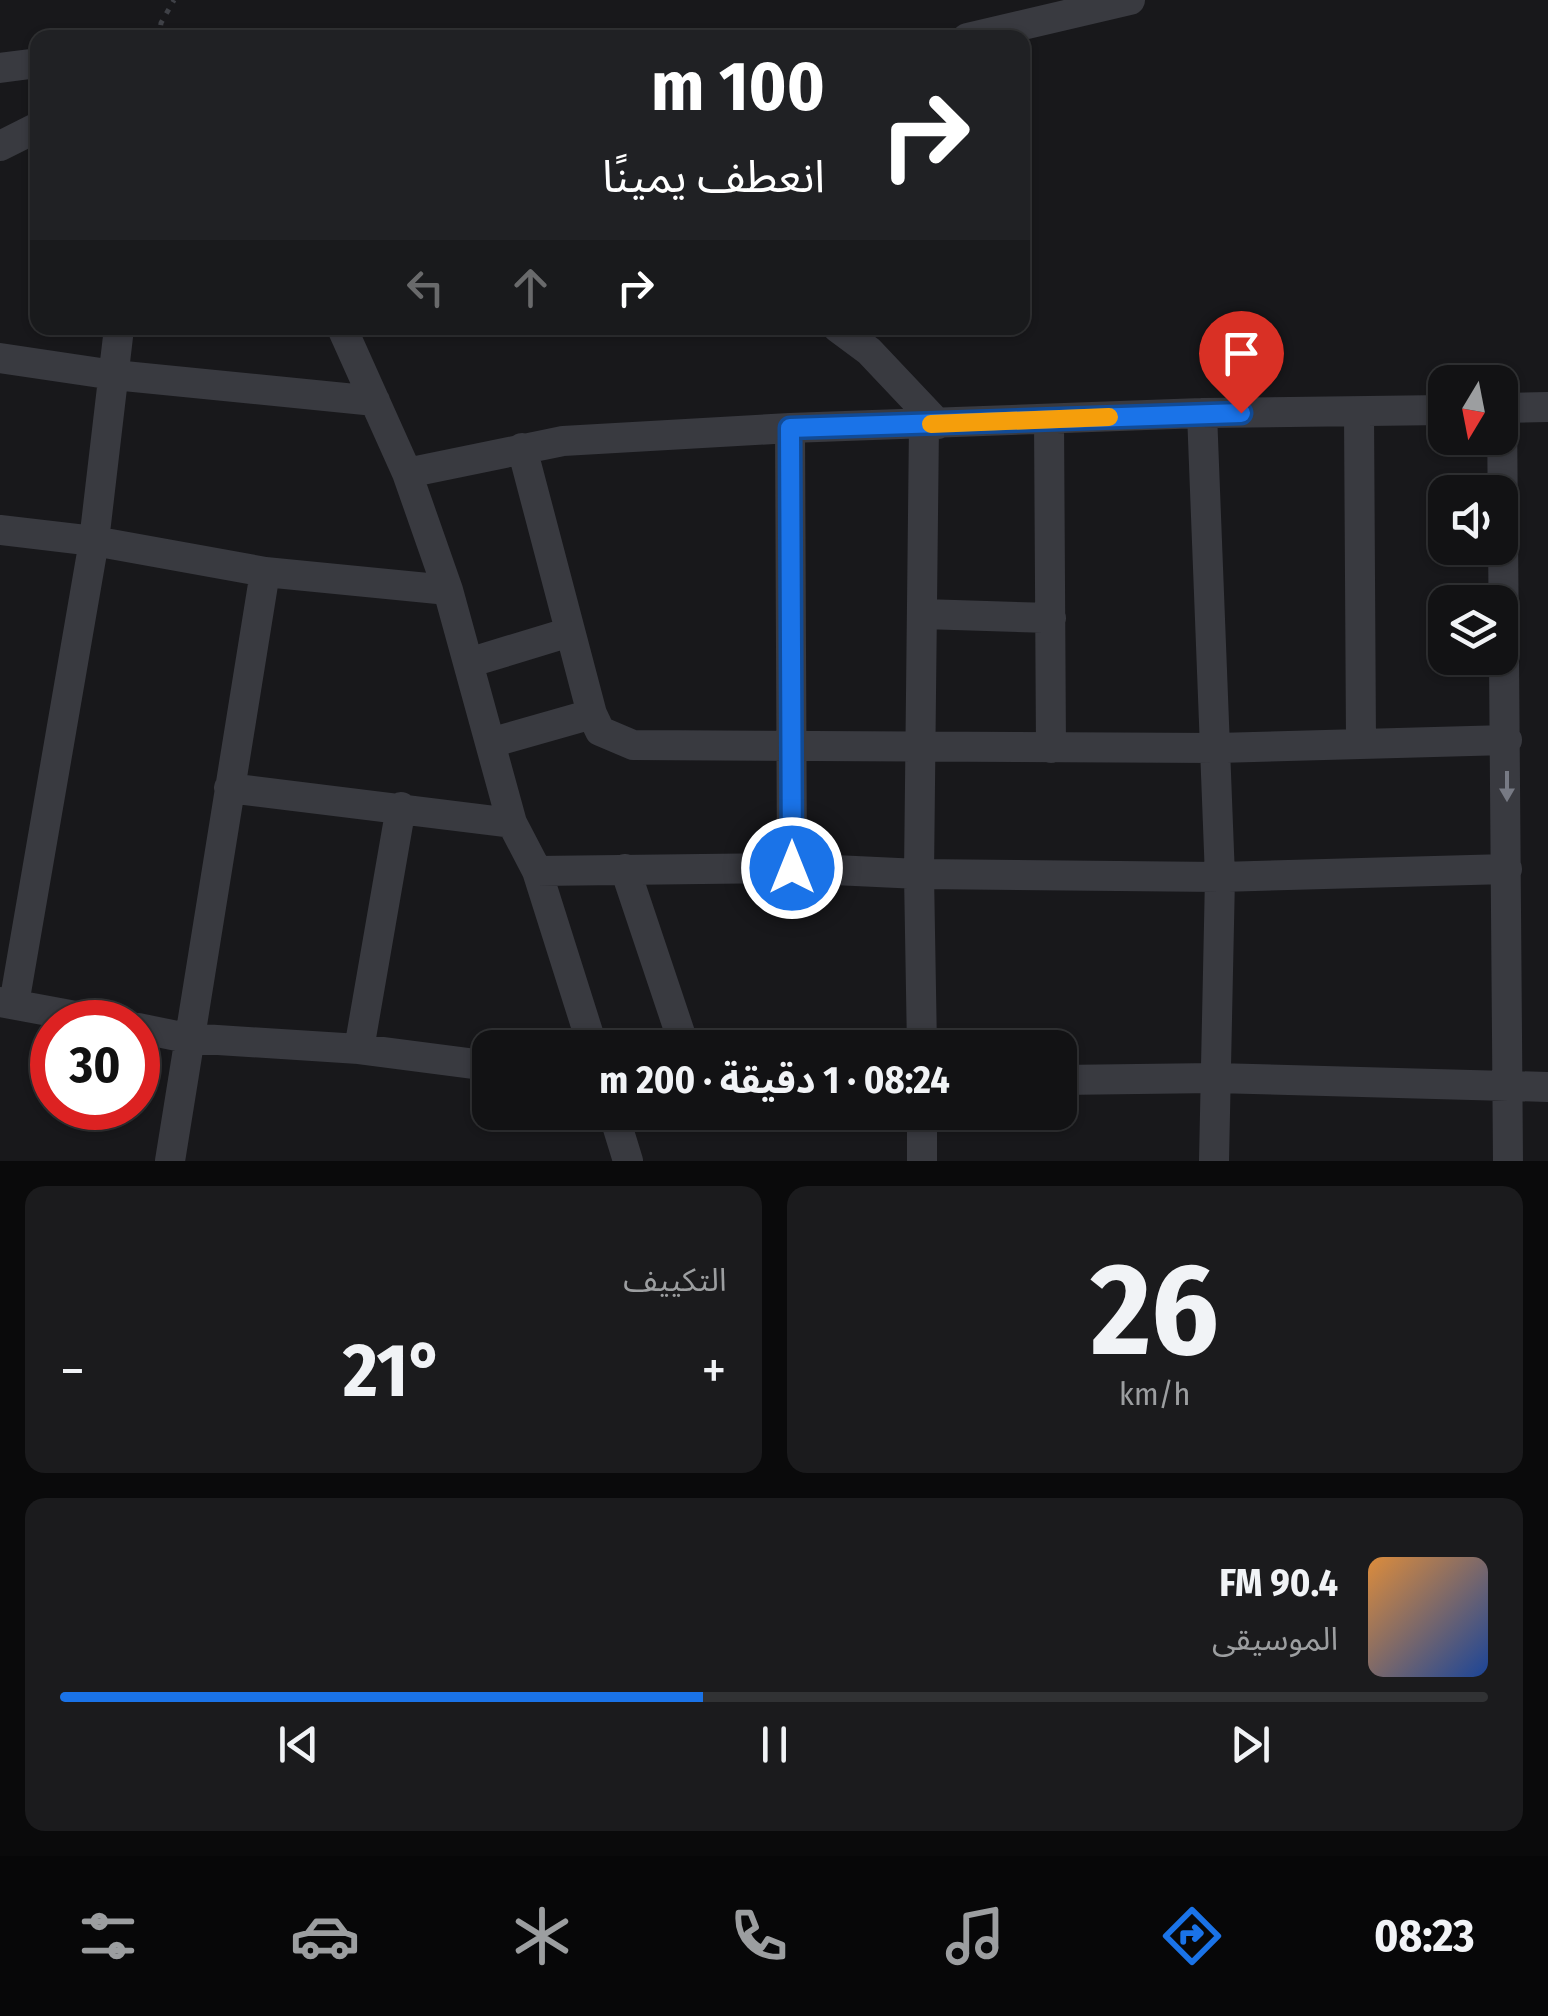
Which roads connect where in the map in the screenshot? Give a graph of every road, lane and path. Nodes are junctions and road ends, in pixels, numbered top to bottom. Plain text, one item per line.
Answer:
1 (174, 0) edge
2 (1130, 0) edge
3 (1028, 12) edge
4 (159, 30) edge
5 (986, 30) edge
6 (30, 64) edge
7 (0, 68) edge
8 (30, 131) edge
9 (0, 146) edge
10 (118, 335) edge
11 (345, 335) edge
12 (848, 335) edge
13 (0, 358) edge
14 (114, 374) junction
15 (375, 401) junction
16 (1548, 407) edge
17 (1518, 408) edge
18 (1428, 411) edge
19 (1359, 413) junction
20 (1202, 414) junction
21 (1049, 420) junction
22 (931, 424) junction
23 (790, 428) junction
24 (522, 448) junction
25 (1502, 455) edge
26 (407, 473) junction
27 (0, 530) edge
28 (94, 541) junction
29 (265, 572) junction
30 (448, 590) junction
31 (923, 614) junction
32 (1051, 618) junction
33 (570, 632) junction
34 (468, 662) junction
35 (592, 714) junction
36 (1507, 740) junction
37 (1362, 741) junction
38 (490, 743) junction
39 (792, 745) junction
40 (922, 748) junction
41 (1051, 748) junction
42 (1217, 748) junction
43 (229, 788) junction
44 (401, 807) junction
45 (512, 824) junction
46 (792, 868) junction
47 (1507, 869) junction
48 (537, 870) junction
49 (625, 870) junction
50 (919, 874) junction
51 (1220, 877) junction
52 (7, 1003) edge
53 (587, 1030) edge
54 (675, 1030) edge
55 (922, 1030) edge
56 (160, 1033) edge
57 (186, 1038) junction
58 (358, 1049) junction
59 (472, 1064) edge
60 (1215, 1078) junction
61 (1077, 1080) edge
62 (1509, 1086) junction
63 (1548, 1087) edge
64 (619, 1130) edge
65 (922, 1130) edge
66 (170, 1161) edge
67 (628, 1161) edge
68 (922, 1161) edge
69 (1214, 1161) edge
70 (1508, 1161) edge

1 - 4 path
2 - 3 street
3 - 5 street
6 - 7 street
8 - 9 street
10 - 14 street
11 - 15 street
12 - 22 street
13 - 14 street
14 - 15 street
14 - 28 street
15 - 26 street
16 - 17 street
18 - 19 street
19 - 20 street
19 - 37 street
20 - 21 street
20 - 42 street
21 - 22 street
21 - 32 street
22 - 23 street
22 - 31 street
23 - 24 street
23 - 39 street
24 - 26 street
24 - 33 street
25 - 36 street
26 - 30 street
27 - 28 street
28 - 29 street
28 - 52 street
29 - 30 street
29 - 43 street
30 - 34 street
31 - 32 street
31 - 40 street
32 - 41 street
33 - 34 street
33 - 35 street
34 - 38 street
35 - 38 street
35 - 39 street
36 - 37 street
36 -> 47 street
37 - 42 street
38 - 45 street
39 - 40 street
39 - 46 street
40 - 41 street
40 - 50 street
41 - 42 street
42 - 51 street
43 - 44 street
43 - 57 street
44 - 45 street
44 - 58 street
45 - 48 street
46 - 49 street
46 - 50 street
47 - 51 street
47 - 62 street
48 - 49 street
48 - 53 street
49 - 54 street
50 - 51 street
50 - 55 street
51 - 60 street
56 - 57 street
57 - 58 street
57 - 66 street
58 - 59 street
60 - 61 street
60 - 62 street
60 - 69 street
62 - 63 street
62 - 70 street
64 - 67 street
65 - 68 street

